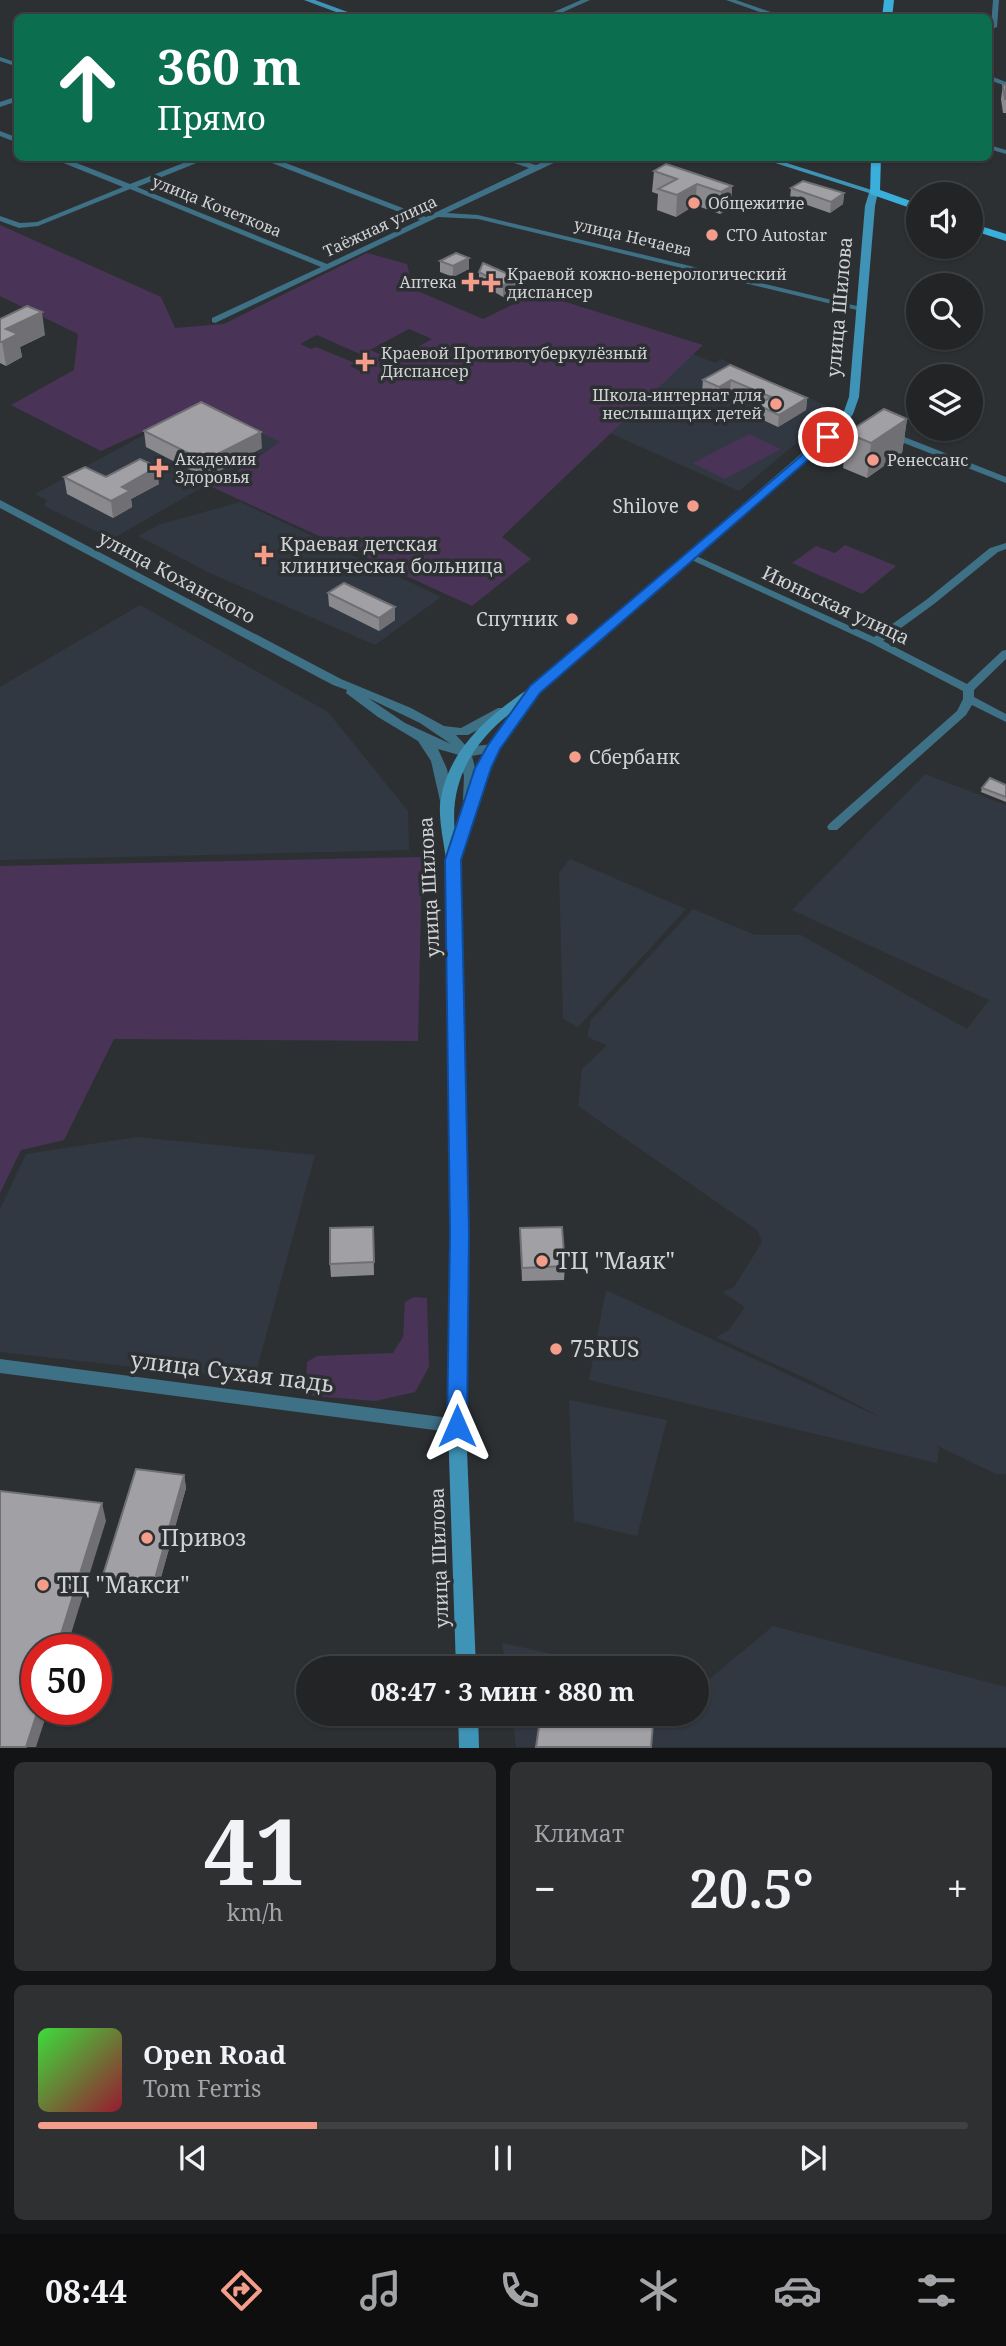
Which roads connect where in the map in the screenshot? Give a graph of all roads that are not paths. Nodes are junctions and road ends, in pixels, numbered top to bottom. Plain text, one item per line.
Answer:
1 (293, 0) edge
2 (309, 0) edge
3 (587, 0) edge
4 (729, 0) edge
5 (996, 0) edge
6 (333, 14) edge
7 (349, 14) edge
8 (553, 14) edge
9 (773, 14) edge
10 (992, 27) edge
11 (67, 161) edge
12 (193, 161) edge
13 (275, 161) edge
14 (516, 161) edge
15 (551, 161) edge
16 (774, 161) edge
17 (789, 161) edge
18 (877, 161) edge
19 (536, 168) junction
20 (130, 186) junction
21 (874, 192) junction
22 (906, 203) edge
23 (437, 215) junction
24 (0, 218) edge
25 (427, 220) junction
26 (19, 226) joint
27 (983, 230) edge
28 (1006, 238) edge
29 (326, 265) junction
30 (710, 271) joint
31 (861, 308) junction
32 (215, 320) dead end
33 (840, 426) junction
34 (1006, 480) edge
35 (0, 503) edge
36 (1006, 547) edge
37 (688, 556) junction
38 (875, 641) junction
39 (1006, 653) edge
40 (337, 682) junction
41 (535, 690) junction
42 (968, 694) junction
43 (503, 711) junction
44 (1006, 719) edge
45 (437, 728) junction
46 (418, 734) junction
47 (493, 748) junction
48 (465, 753) junction
49 (447, 807) junction
50 (470, 808) junction
51 (833, 827) dead end
52 (453, 860) junction
53 (0, 1366) edge
54 (457, 1426) junction
55 (466, 1656) edge
56 (468, 1726) edge
57 (469, 1748) edge

1 - 6 main road
2 - 7 main road
3 - 8 street
4 - 9 street
5 - 10 street
11 - 20 street, улица Кочеткова
12 - 20 street
13 - 25 street
14 - 19 street
15 - 19 street, Таёжная улица
16 - 21 main road
17 - 21 main road
18 - 21 main road, улица Шилова
19 - 23 street, Таёжная улица
20 - 26 street
20 - 29 street, улица Кочеткова
21 - 22 main road
21 - 31 main road, улица Шилова
23 - 25 street, Таёжная улица
23 - 30 street, улица Нечаева
24 - 26 street
25 - 29 street, Таёжная улица
27 - 28 main road
29 - 32 street, Таёжная улица
30 - 31 street, улица Нечаева
31 - 33 main road, улица Шилова
33 - 34 street
33 - 37 main road, улица Шилова
35 - 40 street, улица Коханского
36 - 38 street
37 - 38 street, Июньская улица
37 - 41 main road, улица Шилова
38 - 42 street, Июньская улица
39 - 42 street
40 - 45 street
40 - 46 street
41 - 43 main road, улица Шилова
41 - 47 main road
42 - 44 street, Июньская улица
42 - 51 street
43 - 45 street
43 - 48 main road, улица Шилова
45 - 48 street
46 - 48 street
46 - 49 street
47 - 48 street
47 - 50 main road
48 - 49 main road, улица Шилова
48 - 50 street
49 - 52 main road, улица Шилова
50 - 52 main road
52 - 54 main road, улица Шилова
53 - 54 street, улица Сухая падь
54 - 55 main road, улица Шилова
56 - 57 main road

